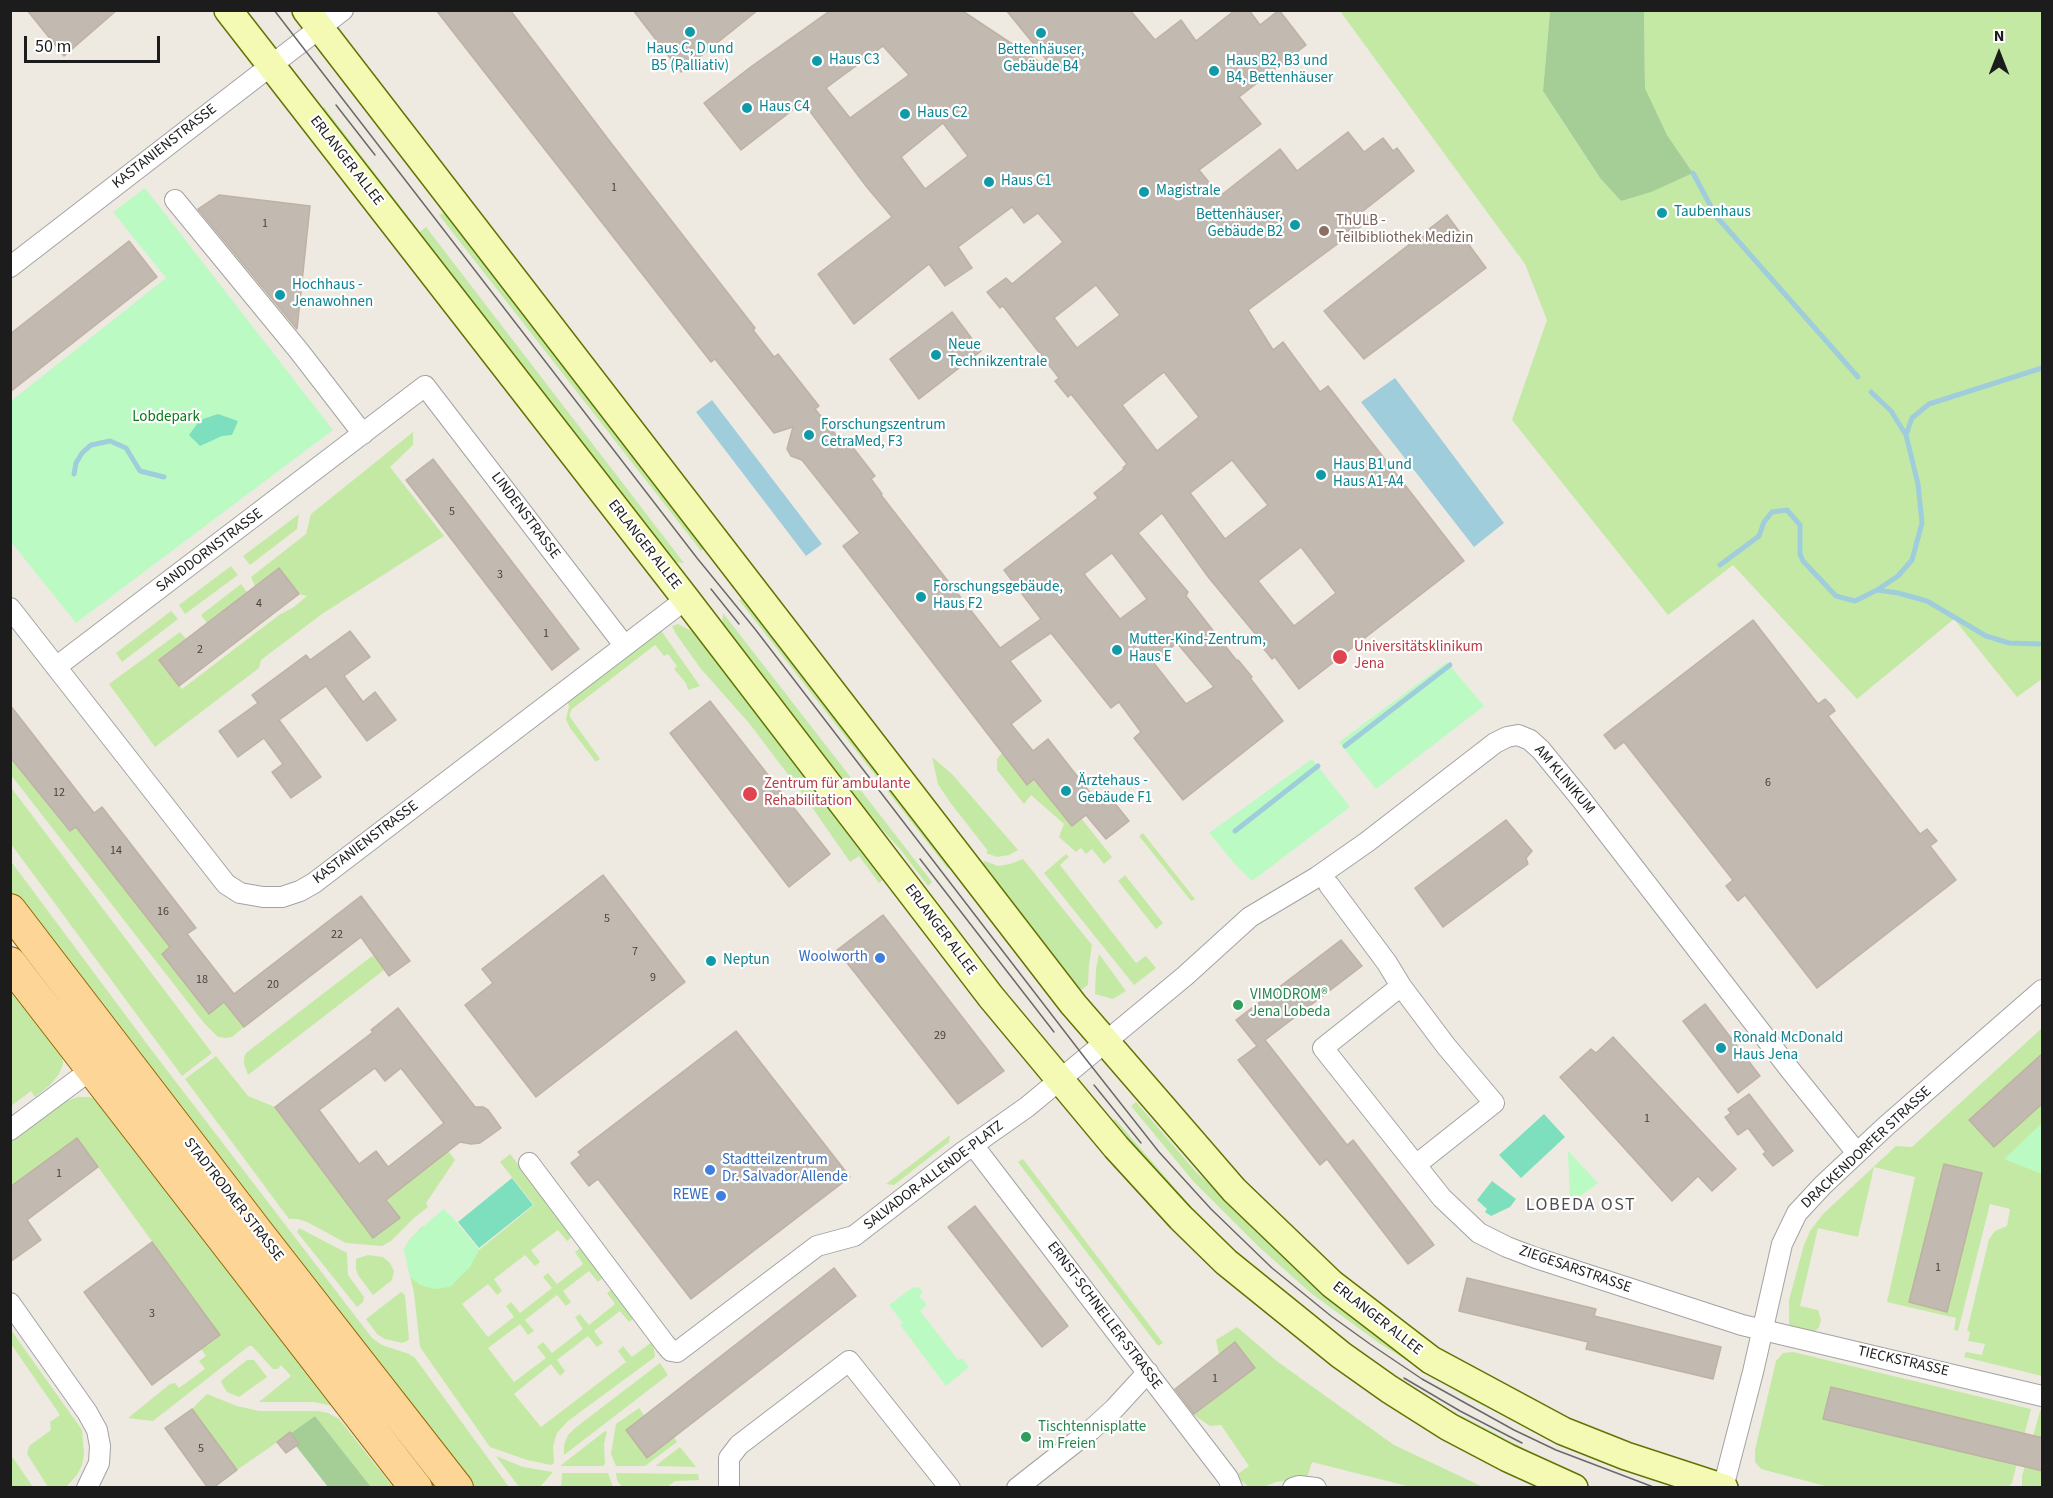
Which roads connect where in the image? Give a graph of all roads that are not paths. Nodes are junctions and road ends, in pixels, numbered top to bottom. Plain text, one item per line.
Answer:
1 (228, 10) edge
2 (343, 10) edge
3 (314, 19) edge
4 (272, 65) junction
5 (175, 200) dead end
6 (10, 267) edge
7 (425, 386) joint
8 (363, 434) junction
9 (686, 598) junction
10 (10, 608) edge
11 (624, 645) junction
12 (56, 667) junction
13 (1329, 885) dead end
14 (10, 910) edge
15 (10, 963) edge
16 (1401, 986) junction
17 (2043, 990) edge
18 (1106, 1042) junction
19 (92, 1069) junction
20 (1059, 1079) junction
21 (10, 1130) edge
22 (974, 1146) junction
23 (1857, 1153) junction
24 (529, 1163) dead end
25 (1417, 1164) junction
26 (10, 1303) edge
27 (1762, 1330) junction
28 (1148, 1372) junction
29 (2043, 1395) edge
30 (1723, 1487) edge
31 (87, 1488) edge
32 (416, 1488) edge
33 (457, 1488) edge
34 (729, 1488) edge
35 (950, 1488) edge
36 (1017, 1488) edge
37 (1232, 1488) edge
38 (1293, 1488) edge
39 (1316, 1488) edge
40 (1574, 1488) edge

1 - 4 main road, ERLANGER ALLEE
2 - 3 street, KASTANIENSTRASSE
3 - 4 street, KASTANIENSTRASSE
3 - 18 main road, ERLANGER ALLEE
4 - 6 street, KASTANIENSTRASSE
4 - 9 main road, ERLANGER ALLEE
5 - 8 street
7 - 8 street, SANDDORNSTRASSE
7 - 11 street, LINDENSTRASSE
8 - 12 street, SANDDORNSTRASSE
9 - 11 street, KASTANIENSTRASSE
9 - 20 main road, ERLANGER ALLEE
10 - 12 street, KASTANIENSTRASSE
11 - 12 street, KASTANIENSTRASSE
13 - 16 street
14 - 33 main road, STADTRODAER STRASSE
15 - 19 main road, STADTRODAER STRASSE
16 - 25 street
16 - 25 street, ZIEGESARSTRASSE
17 - 23 street, DRACKENDORFER STRASSE
18 - 20 street
18 - 23 street, AM KLINIKUM
18 - 30 main road, ERLANGER ALLEE
19 - 21 street
19 - 32 main road, STADTRODAER STRASSE
20 - 22 street, SALVADOR-ALLENDE-PLATZ
20 - 40 main road, ERLANGER ALLEE
22 - 24 street, SALVADOR-ALLENDE-PLATZ
22 - 28 street, ERNST-SCHNELLER-STRASSE
23 - 27 street, DRACKENDORFER STRASSE
25 - 27 street, ZIEGESARSTRASSE
26 - 31 street
27 - 29 street, TIECKSTRASSE
27 - 30 street, DRACKENDORFER STRASSE
28 - 36 street
28 - 37 street, ERNST-SCHNELLER-STRASSE
34 - 35 street
38 - 39 street

